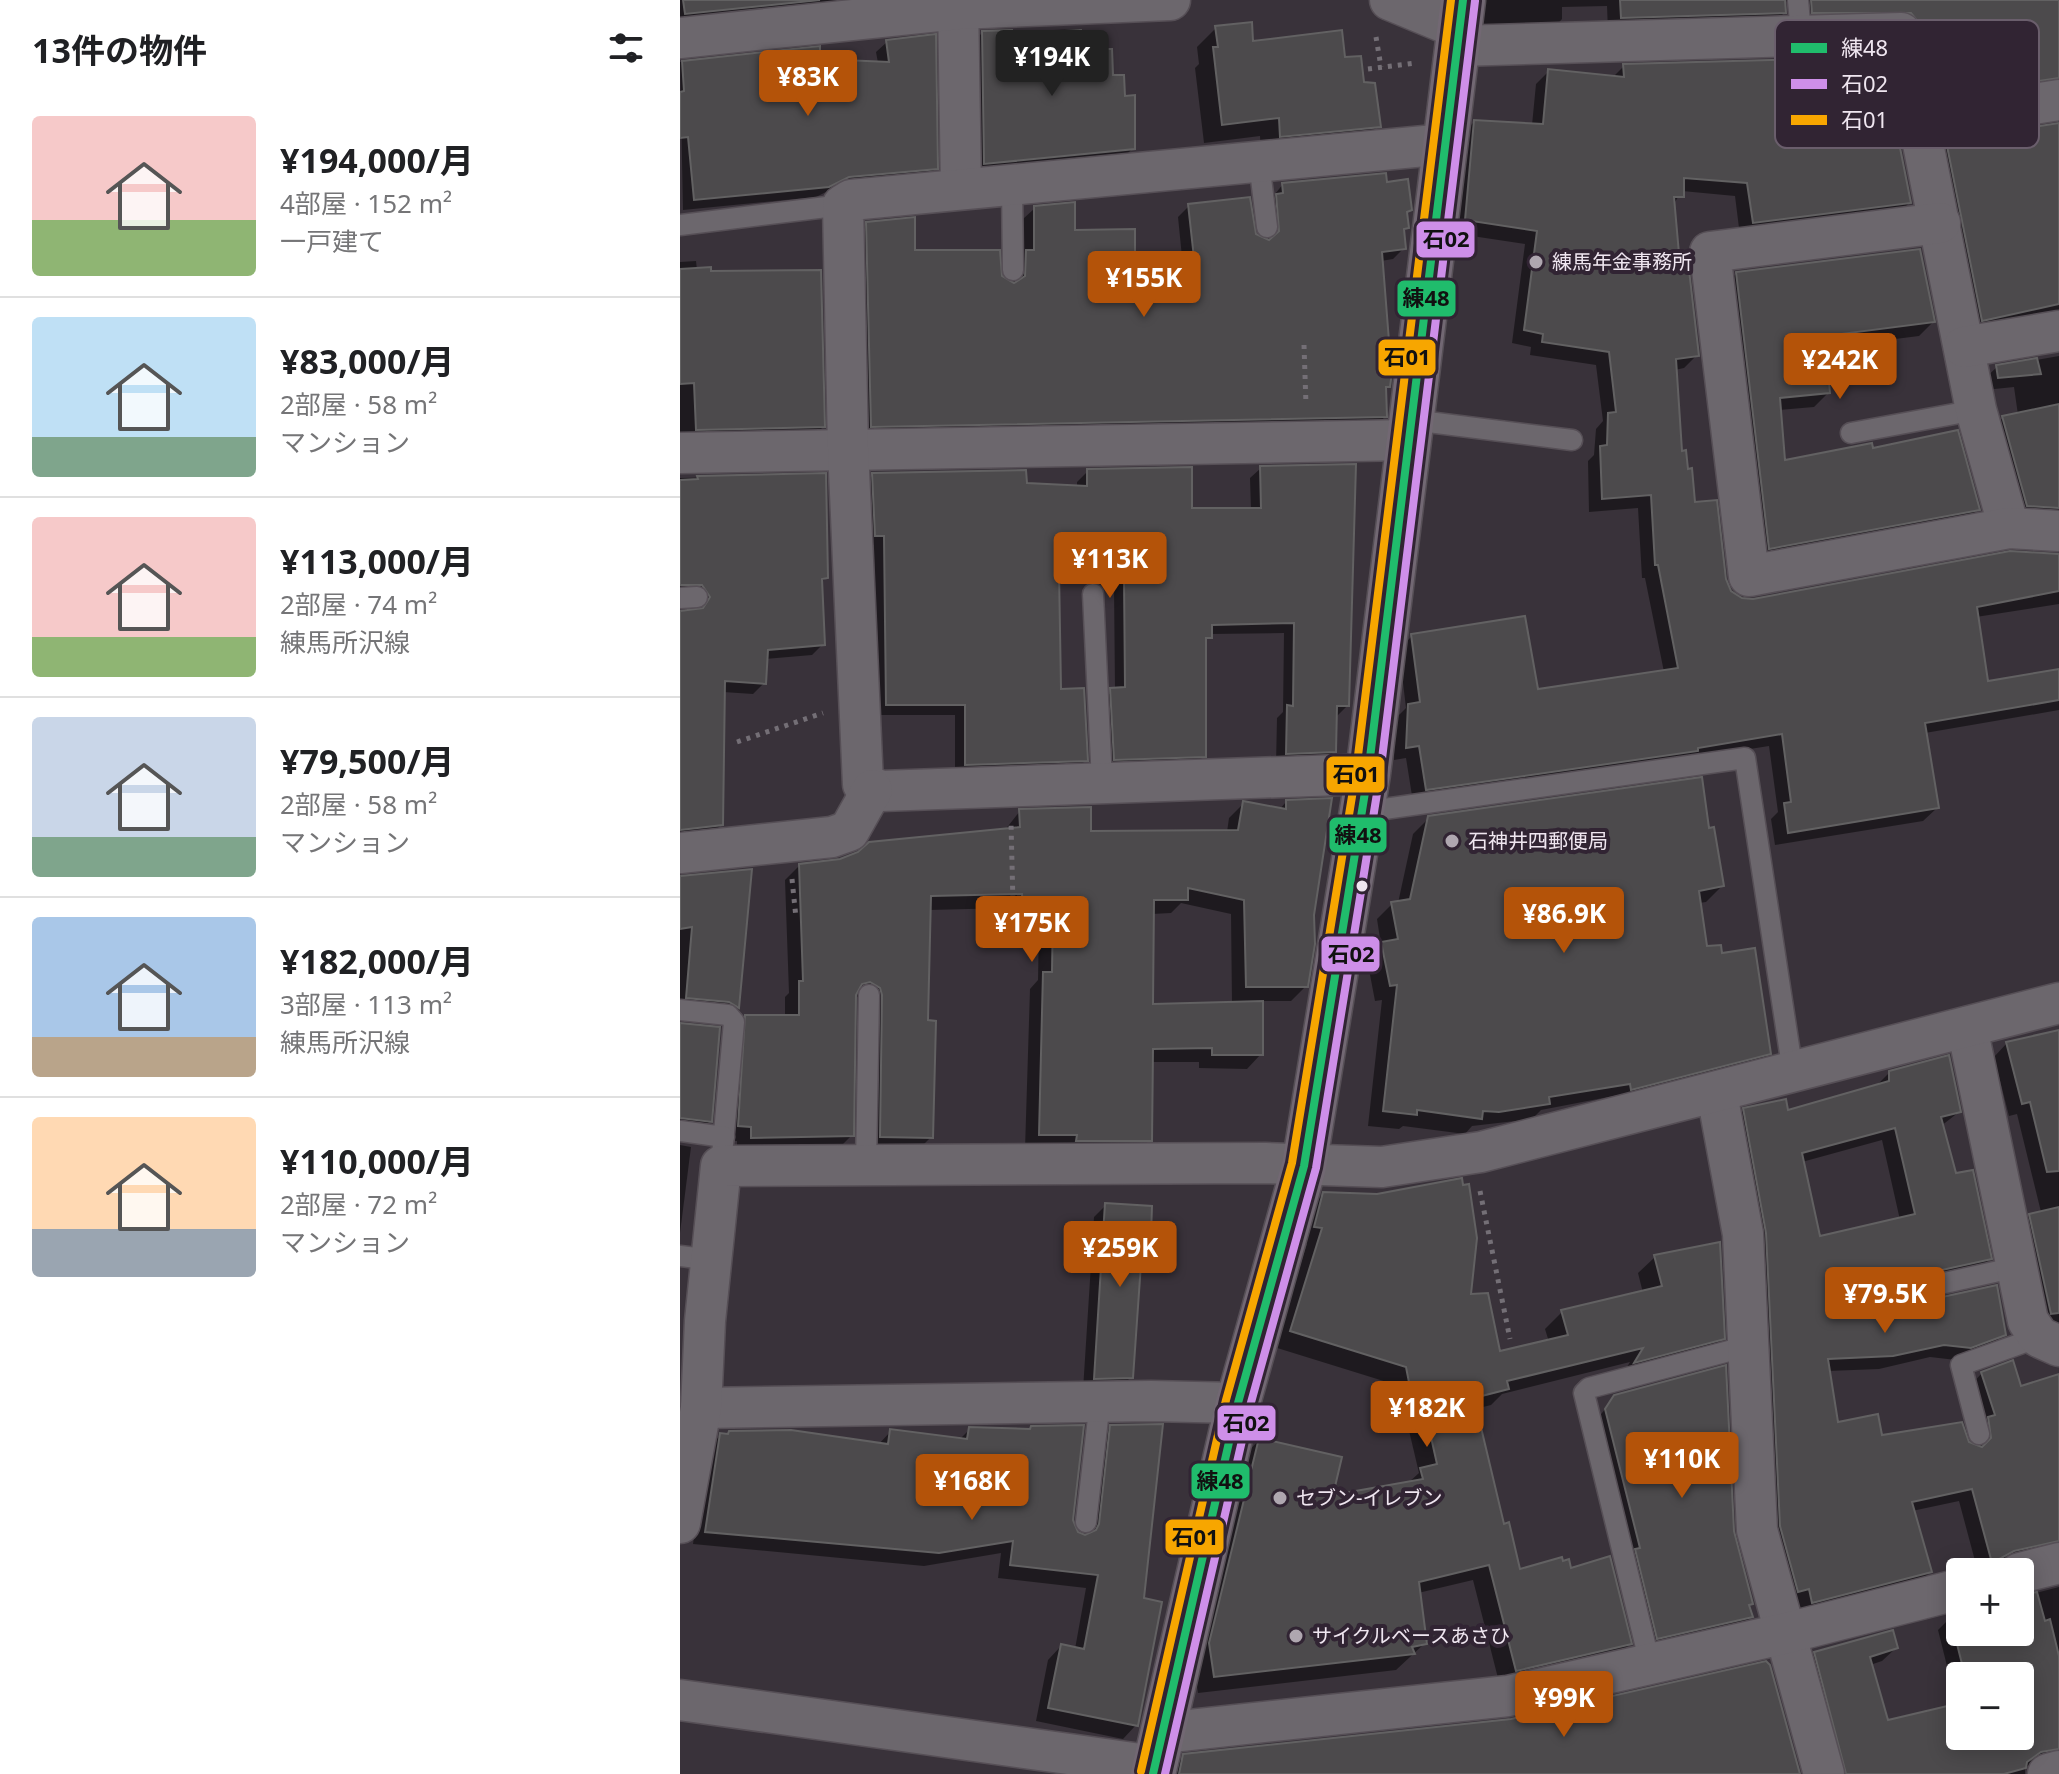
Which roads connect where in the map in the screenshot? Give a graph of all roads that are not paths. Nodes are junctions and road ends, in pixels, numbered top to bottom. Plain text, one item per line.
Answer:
1 (1170, 0) edge
2 (1390, 0) edge
3 (958, 4) edge
4 (1800, 17) edge
5 (1460, 25) edge
6 (680, 38) edge
7 (2059, 100) edge
8 (2039, 103) edge
9 (1446, 144) junction
10 (1924, 148) edge
11 (1259, 162) junction
12 (1012, 185) junction
13 (961, 189) junction
14 (843, 205) junction
15 (1940, 223) junction
16 (680, 225) edge
17 (1267, 227) dead end
18 (1013, 270) dead end
19 (2059, 331) edge
20 (1964, 347) junction
21 (1976, 410) junction
22 (1411, 430) junction
23 (1851, 433) dead end
24 (1572, 440) dead end
25 (848, 448) junction
26 (680, 453) edge
27 (2009, 528) junction
28 (2059, 531) edge
29 (1093, 594) dead end
30 (1102, 782) junction
31 (872, 790) junction
32 (1365, 793) junction
33 (680, 853) edge
34 (869, 995) dead end
35 (2059, 1003) edge
36 (680, 1010) edge
37 (1967, 1027) junction
38 (1793, 1073) junction
39 (1717, 1094) junction
40 (680, 1131) edge
41 (722, 1152) junction
42 (866, 1166) junction
43 (1304, 1166) junction
44 (696, 1258) edge
45 (2017, 1267) junction
46 (1913, 1290) dead end
47 (2049, 1342) edge
48 (1748, 1346) junction
49 (1100, 1401) junction
50 (1238, 1403) junction
51 (701, 1408) junction
52 (1979, 1434) dead end
53 (1086, 1522) dead end
54 (680, 1523) edge
55 (2059, 1563) edge
56 (2034, 1569) edge
57 (1946, 1593) edge
58 (1787, 1633) junction
59 (1650, 1664) junction
60 (680, 1700) edge
61 (1157, 1758) edge
62 (2059, 1771) edge
63 (1824, 1774) edge
64 (2048, 1774) edge

1 - 3 street
2 - 5 street
3 - 6 street
3 - 13 street
4 - 5 street
5 - 9 main road
7 - 8 street
9 - 11 street
9 - 22 main road
10 - 15 street
11 - 12 street
11 - 17 lane
12 - 13 street
12 - 18 lane
13 - 14 street
14 - 16 lane
14 - 25 street
15 - 20 street
15 - 27 street
19 - 20 street
20 - 21 street
21 - 23 lane
21 - 27 street
22 - 24 lane
22 - 25 street
22 - 32 main road
25 - 26 street
25 - 31 street
27 - 28 street
29 - 30 lane
30 - 31 street
30 - 32 street
31 - 33 street
32 - 38 lane
32 - 43 main road
34 - 42 lane
35 - 37 street
36 - 41 lane
37 - 38 street
37 - 45 street
38 - 39 street
39 - 43 street
39 - 48 street
40 - 41 lane
41 - 42 street
41 - 44 street
42 - 43 street
43 - 50 main road
44 - 51 street
45 - 46 lane
45 - 47 street
47 - 52 lane
48 - 58 street
48 - 59 lane
49 - 50 street
49 - 51 street
49 - 53 lane
50 - 61 main road
51 - 54 street
55 - 56 street
57 - 58 street
58 - 59 street
58 - 63 street
59 - 61 street
60 - 61 street
62 - 64 street

